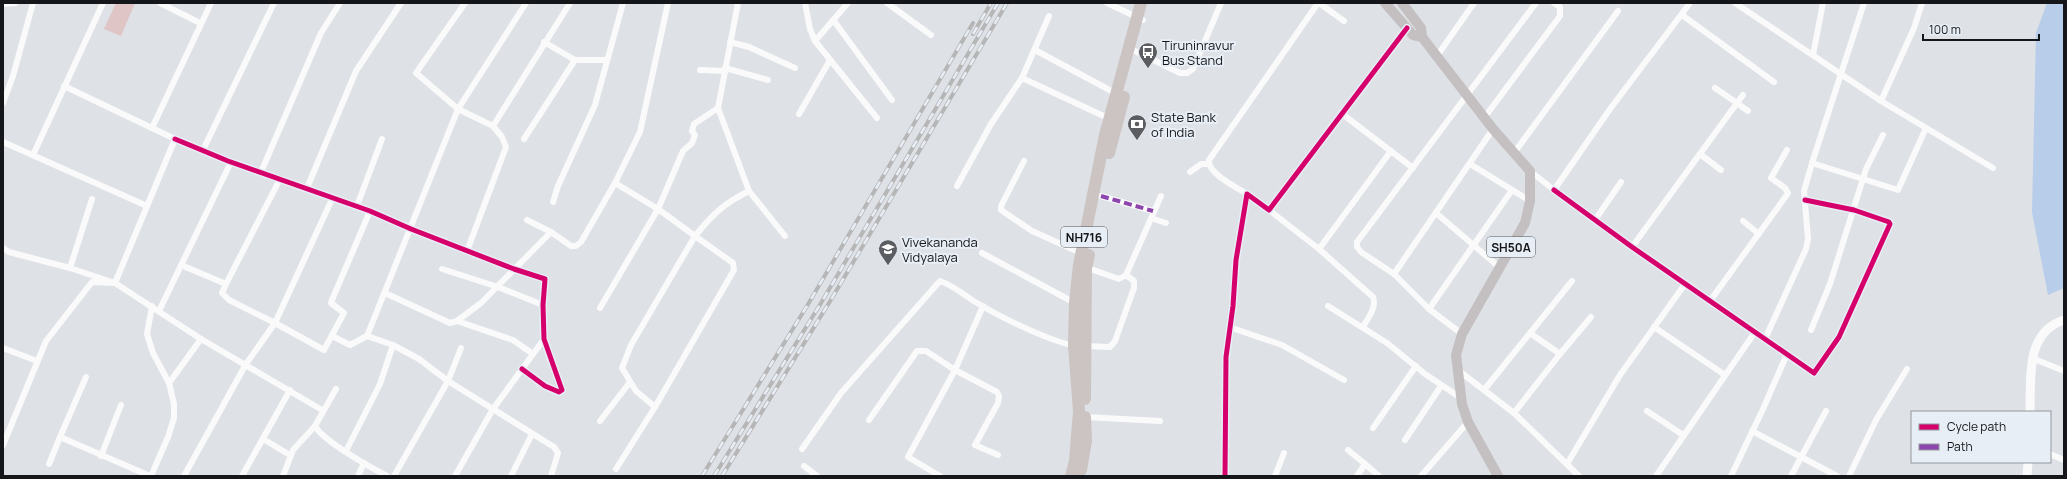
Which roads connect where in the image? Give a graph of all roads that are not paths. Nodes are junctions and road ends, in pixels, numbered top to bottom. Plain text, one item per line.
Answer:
1 (15, 3) edge
2 (33, 3) edge
3 (103, 3) edge
4 (160, 3) edge
5 (211, 3) edge
6 (274, 3) edge
7 (340, 3) edge
8 (401, 3) edge
9 (465, 3) edge
10 (526, 3) edge
11 (570, 3) edge
12 (623, 3) edge
13 (668, 3) edge
14 (738, 3) edge
15 (805, 3) edge
16 (848, 3) edge
17 (887, 3) edge
18 (1107, 3) edge
19 (1141, 3) edge
20 (1148, 3) edge
21 (1221, 3) edge
22 (1318, 3) edge
23 (1384, 3) edge
24 (1402, 3) edge
25 (1474, 3) edge
26 (1536, 3) edge
27 (1554, 3) edge
28 (1690, 3) edge
29 (1735, 3) edge
30 (1822, 3) edge
31 (1864, 3) edge
32 (1922, 3) edge
33 (3, 4) edge
34 (1618, 11) dead end
35 (1682, 15) junction
36 (1049, 16) dead end
37 (1140, 19) junction
38 (834, 21) junction
39 (1344, 21) dead end
40 (200, 23) junction
41 (1407, 28) junction
42 (931, 35) dead end
43 (1422, 38) junction
44 (544, 42) junction
45 (730, 42) junction
46 (815, 42) junction
47 (1035, 50) junction
48 (1135, 51) junction
49 (1812, 55) junction
50 (1437, 56) junction
51 (575, 60) junction
52 (606, 60) junction
53 (830, 60) junction
54 (795, 68) dead end
55 (700, 70) dead end
56 (725, 70) junction
57 (1840, 74) junction
58 (1022, 78) junction
59 (768, 80) dead end
60 (1774, 82) dead end
61 (64, 86) junction
62 (1715, 88) dead end
63 (1117, 94) junction
64 (1468, 95) junction
65 (1743, 95) dead end
66 (892, 100) dead end
67 (1881, 101) junction
68 (3, 103) edge
69 (1737, 103) junction
70 (718, 108) junction
71 (458, 109) junction
72 (1748, 111) dead end
73 (1341, 113) junction
74 (799, 114) dead end
75 (877, 118) dead end
76 (1484, 118) junction
77 (1110, 119) junction
78 (493, 126) junction
79 (152, 128) junction
80 (1926, 128) junction
81 (1493, 130) junction
82 (1884, 135) dead end
83 (175, 138) junction
84 (382, 139) dead end
85 (524, 139) dead end
86 (3, 142) edge
87 (204, 150) junction
88 (1787, 150) dead end
89 (1391, 151) junction
90 (1514, 153) junction
91 (1700, 154) junction
92 (33, 155) junction
93 (1024, 161) dead end
94 (231, 162) junction
95 (1812, 163) junction
96 (1209, 164) junction
97 (1470, 164) junction
98 (1413, 168) junction
99 (1993, 168) dead end
100 (1721, 170) dead end
101 (1530, 171) junction
102 (261, 172) junction
103 (1190, 172) dead end
104 (280, 179) junction
105 (1863, 179) junction
106 (1621, 182) dead end
107 (615, 183) junction
108 (957, 186) dead end
109 (307, 188) junction
110 (1512, 190) junction
111 (1554, 190) junction
112 (749, 191) junction
113 (1247, 194) junction
114 (1101, 196) junction
115 (1161, 196) dead end
116 (333, 198) junction
117 (92, 199) dead end
118 (1805, 200) junction
119 (1530, 201) junction
120 (553, 202) dead end
121 (147, 206) junction
122 (357, 206) junction
123 (658, 209) junction
124 (1269, 210) junction
125 (1854, 210) junction
126 (370, 211) junction
127 (1153, 211) junction
128 (1436, 213) junction
129 (1151, 218) junction
130 (527, 220) dead end
131 (1595, 220) junction
132 (1743, 221) dead end
133 (1166, 223) dead end
134 (411, 229) junction
135 (552, 232) junction
136 (1759, 234) junction
137 (695, 236) junction
138 (785, 236) dead end
139 (1473, 245) junction
140 (1632, 247) junction
141 (3, 248) edge
142 (1319, 249) junction
143 (468, 251) junction
144 (982, 253) dead end
145 (1082, 262) junction
146 (180, 265) junction
147 (1499, 267) junction
148 (70, 268) junction
149 (442, 269) dead end
150 (514, 270) junction
151 (1394, 274) junction
152 (1126, 275) junction
153 (1572, 282) dead end
154 (115, 283) junction
155 (226, 284) junction
156 (1685, 284) junction
157 (498, 287) junction
158 (386, 292) junction
159 (1710, 301) junction
160 (1075, 303) junction
161 (543, 305) junction
162 (152, 306) junction
163 (983, 306) junction
164 (1328, 306) dead end
165 (600, 308) dead end
166 (1429, 309) junction
167 (159, 311) junction
168 (1591, 317) dead end
169 (2064, 320) edge
170 (457, 322) junction
171 (275, 324) junction
172 (1229, 327) junction
173 (1363, 327) junction
174 (1654, 327) junction
175 (1811, 330) dead end
176 (1755, 332) junction
177 (1530, 333) junction
178 (1462, 334) junction
179 (332, 336) junction
180 (367, 336) junction
181 (202, 339) junction
182 (544, 339) junction
183 (1765, 339) junction
184 (393, 345) junction
185 (1080, 346) junction
186 (3, 348) edge
187 (461, 348) dead end
188 (533, 354) junction
189 (1560, 354) junction
190 (1786, 354) junction
191 (2032, 358) junction
192 (37, 361) junction
193 (246, 364) junction
194 (1416, 366) junction
195 (522, 369) junction
196 (1906, 369) dead end
197 (955, 370) junction
198 (1458, 371) junction
199 (2064, 371) edge
200 (1725, 375) junction
201 (86, 377) dead end
202 (1344, 380) dead end
203 (448, 381) junction
204 (630, 382) junction
205 (169, 383) junction
206 (1441, 386) junction
207 (336, 388) dead end
208 (290, 390) junction
209 (1484, 390) junction
210 (1462, 398) junction
211 (121, 405) dead end
212 (655, 407) junction
213 (493, 409) junction
214 (322, 410) junction
215 (1647, 411) dead end
216 (1826, 411) dead end
217 (2030, 411) edge
218 (1514, 413) junction
219 (1085, 417) junction
220 (869, 420) dead end
221 (600, 421) dead end
222 (1160, 421) dead end
223 (1468, 422) junction
224 (315, 426) junction
225 (1373, 428) dead end
226 (1752, 431) junction
227 (532, 434) junction
228 (1683, 435) junction
229 (60, 437) junction
230 (263, 438) junction
231 (1405, 440) dead end
232 (3, 445) edge
233 (802, 449) dead end
234 (1348, 450) dead end
235 (346, 451) junction
236 (1284, 453) dead end
237 (2051, 454) edge
238 (290, 455) junction
239 (998, 455) dead end
240 (101, 456) junction
241 (1802, 456) junction
242 (2064, 460) edge
243 (364, 463) junction
244 (2028, 463) edge
245 (49, 464) dead end
246 (1365, 464) junction
247 (1567, 464) junction
248 (804, 466) dead end
249 (616, 469) dead end
250 (936, 475) edge
251 (150, 476) edge
252 (184, 476) edge
253 (242, 476) edge
254 (283, 476) edge
255 (358, 476) edge
256 (387, 476) edge
257 (394, 476) edge
258 (456, 476) edge
259 (511, 476) edge
260 (551, 476) edge
261 (817, 476) edge
262 (1070, 476) edge
263 (1079, 476) edge
264 (1225, 476) edge
265 (1276, 476) edge
266 (1357, 476) edge
267 (1379, 476) edge
268 (1421, 476) edge
269 (1498, 476) edge
270 (1579, 476) edge
271 (1656, 476) edge
272 (1731, 476) edge
273 (1791, 476) edge
274 (1837, 476) edge
275 (1850, 476) edge
276 (2027, 476) edge

1 - 33 street
2 - 68 street
3 - 61 street
4 - 40 street
5 - 40 street
6 - 87 street
7 - 102 street
8 - 109 street
9 - 71 street
10 - 71 street
11 - 44 street
12 - 52 street
13 - 107 street
14 - 45 street
15 - 46 street
16 - 38 street
17 - 42 street
18 - 37 street
19 - 37 highway, NH716
20 - 37 highway, NH716
21 - 48 street
22 - 39 street
22 - 96 street
23 - 41 main road
24 - 43 main road
25 - 50 street
26 - 64 street
27 - 76 street
28 - 35 street
29 - 49 street
30 - 49 street
31 - 57 street
32 - 67 street
34 - 90 street
35 - 60 street
35 - 111 street
36 - 47 street
37 - 48 highway, NH716
37 - 63 highway, NH716
38 - 46 street
38 - 66 street
40 - 79 street
41 - 43 main road
41 - 73 street
43 - 50 main road
44 - 51 street
44 - 78 street
45 - 54 street
45 - 56 street
46 - 53 street
47 - 58 street
47 - 63 street
48 - 114 highway, NH716
49 - 57 street
50 - 64 main road
51 - 52 street
51 - 85 street
52 - 120 street
53 - 74 street
53 - 75 street
55 - 56 street
56 - 59 street
56 - 70 street
57 - 67 street
57 - 95 street
58 - 77 street
58 - 108 street
61 - 79 street
61 - 92 street
62 - 69 street
63 - 77 highway, NH716
64 - 76 main road
64 - 98 street
65 - 69 street
67 - 80 street
69 - 72 street
69 - 91 street
70 - 112 street
70 - 123 street
71 - 78 street
71 - 134 street
73 - 89 street
73 - 124 street
76 - 81 main road
77 - 145 highway, NH716
78 - 143 street
79 - 83 street
80 - 99 street
80 - 105 street
81 - 90 main road
81 - 97 street
82 - 105 street
83 - 87 street
83 - 121 street
84 - 122 street
86 - 92 street
87 - 94 street
88 - 136 street
89 - 98 street
89 - 142 street
90 - 101 main road
91 - 100 street
91 - 140 street
92 - 121 street
93 - 145 street
94 - 102 street
94 - 146 street
95 - 105 street
95 - 118 street
96 - 103 street
96 - 113 street
97 - 110 street
97 - 128 street
98 - 151 street
101 - 111 street
101 - 119 main road, SH50A
102 - 104 street
104 - 109 street
104 - 155 street
105 - 125 street
106 - 131 street
107 - 123 street
107 - 135 street
109 - 116 street
110 - 119 street
110 - 139 street
111 - 131 street
112 - 137 street
112 - 138 street
113 - 124 street
113 - 172 street
114 - 127 street
114 - 145 highway, NH716
115 - 127 street
116 - 122 street
116 - 171 street
117 - 148 street
118 - 125 street
118 - 183 street
119 - 147 main road, SH50A
121 - 154 street
122 - 126 street
123 - 137 street
123 - 165 street
124 - 142 street
125 - 175 street
125 - 190 street
126 - 134 street
126 - 179 street
127 - 129 street
128 - 139 street
128 - 151 street
129 - 133 street
129 - 152 street
130 - 135 street
131 - 140 street
132 - 136 street
134 - 143 street
134 - 158 street
135 - 150 street
136 - 159 street
137 - 204 street
137 - 212 street
139 - 147 street
139 - 166 street
140 - 156 street
141 - 148 street
142 - 173 street
143 - 150 street
144 - 160 street
145 - 152 street
145 - 160 highway, NH716
145 - 185 highway, NH716
146 - 155 street
146 - 167 street
147 - 178 main road, SH50A
148 - 154 street
149 - 157 street
150 - 157 street
150 - 161 street
151 - 166 street
152 - 185 street
153 - 177 street
154 - 162 street
154 - 192 street
155 - 171 street
156 - 159 street
156 - 174 street
157 - 161 street
157 - 170 street
158 - 170 street
158 - 180 street
159 - 176 street
160 - 185 highway, NH716
161 - 182 street
162 - 167 street
162 - 205 street
163 - 185 street
163 - 197 street
163 - 233 street
164 - 173 street
166 - 178 street
167 - 181 street
168 - 189 street
169 - 191 street
170 - 188 street
171 - 179 street
171 - 193 street
172 - 202 street
172 - 264 street
173 - 194 street
174 - 200 street
174 - 247 street
176 - 183 street
176 - 200 street
177 - 189 street
177 - 209 street
178 - 198 main road, SH50A
179 - 180 street
180 - 184 street
181 - 193 street
181 - 205 street
182 - 188 street
182 - 195 street
183 - 190 street
184 - 203 street
184 - 235 street
185 - 219 highway, NH716
185 - 262 highway, NH716
186 - 192 street
187 - 203 street
188 - 195 street
189 - 218 street
190 - 226 street
191 - 199 street
191 - 217 street
192 - 232 street
193 - 208 street
193 - 252 street
194 - 206 street
194 - 225 street
195 - 213 street
196 - 275 street
197 - 220 street
197 - 239 street
197 - 250 street
198 - 209 street
198 - 210 main road, SH50A
200 - 228 street
201 - 229 street
203 - 213 street
203 - 257 street
204 - 212 street
204 - 221 street
205 - 251 street
206 - 210 street
206 - 231 street
207 - 214 street
208 - 214 street
208 - 230 street
209 - 218 street
210 - 223 main road, SH50A
211 - 240 street
212 - 249 street
213 - 227 street
213 - 258 street
214 - 224 street
215 - 228 street
216 - 241 street
218 - 247 street
219 - 222 street
219 - 263 highway, NH716
223 - 268 street
223 - 269 main road, SH50A
224 - 235 street
224 - 238 street
226 - 241 street
226 - 272 street
227 - 259 street
227 - 260 street
228 - 271 street
229 - 240 street
229 - 245 street
230 - 238 street
230 - 253 street
234 - 246 street
235 - 243 street
236 - 265 street
237 - 242 street
238 - 254 street
240 - 251 street
241 - 273 street
241 - 274 street
243 - 255 street
243 - 256 street
244 - 276 street
246 - 266 street
246 - 267 street
247 - 270 street
248 - 261 street

